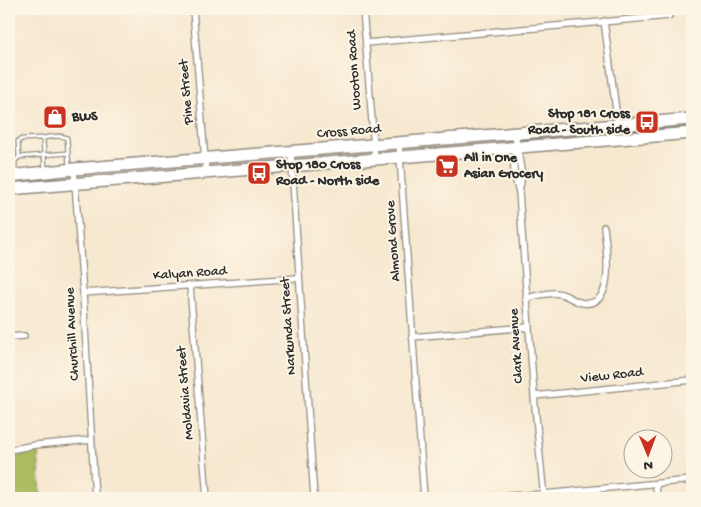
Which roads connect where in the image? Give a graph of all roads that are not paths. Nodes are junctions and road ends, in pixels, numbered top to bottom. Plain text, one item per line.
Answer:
1 (193, 9) edge
2 (363, 9) edge
3 (669, 16) dead end
4 (604, 21) junction
5 (366, 43) junction
6 (692, 119) edge
7 (618, 126) junction
8 (692, 133) edge
9 (515, 134) junction
10 (43, 138) junction
11 (400, 143) junction
12 (374, 145) junction
13 (516, 147) junction
14 (291, 152) junction
15 (68, 153) junction
16 (43, 155) junction
17 (19, 157) junction
18 (400, 157) junction
19 (205, 159) junction
20 (375, 159) junction
21 (9, 161) edge
22 (15, 161) junction
23 (292, 165) junction
24 (72, 169) junction
25 (45, 172) junction
26 (206, 173) junction
27 (12, 176) edge
28 (75, 184) junction
29 (9, 189) edge
30 (604, 227) dead end
31 (298, 278) junction
32 (190, 286) junction
33 (83, 293) junction
34 (526, 298) junction
35 (529, 327) junction
36 (24, 336) dead end
37 (9, 337) edge
38 (412, 337) junction
39 (692, 380) edge
40 (534, 396) junction
41 (91, 440) junction
42 (9, 450) edge
43 (692, 480) edge
44 (656, 483) junction
45 (544, 496) edge
46 (95, 498) edge
47 (207, 498) edge
48 (314, 498) edge
49 (424, 498) edge
50 (469, 498) edge
51 (657, 498) edge

1 - 19 street, Pine Street
2 - 5 street, Wooton Road
3 - 4 street
4 - 5 street
4 - 7 street
5 - 12 street, Wooton Road
6 - 7 highway, Cross Road
7 - 9 highway, Cross Road
8 - 13 highway, Cross Road
9 - 11 highway, Cross Road
9 - 13 street, Clark Avenue
10 - 15 lane
10 - 16 lane
10 - 17 lane
11 - 12 highway, Cross Road
11 - 18 street, Almond Grove
12 - 14 highway, Cross Road
12 - 20 street, Wooton Road
13 - 18 highway, Cross Road
13 - 34 street, Clark Avenue
14 - 19 highway, Cross Road
14 - 23 street, Narkunda Street
15 - 16 lane
15 - 24 lane
16 - 17 lane
16 - 25 lane
17 - 22 lane
18 - 20 highway, Cross Road
18 - 38 street, Almond Grove
19 - 24 highway, Cross Road
19 - 26 street, Pine Street
20 - 23 highway, Cross Road
21 - 22 lane
22 - 27 lane
23 - 26 highway, Cross Road
23 - 31 street, Narkunda Street
24 - 25 highway, Cross Road
24 - 28 street, Churchill Avenue
25 - 27 highway, Cross Road
26 - 28 highway, Cross Road
28 - 29 highway, Cross Road
28 - 33 street, Churchill Avenue
30 - 34 street
31 - 32 street, Kalyan Road
31 - 48 street, Narkunda Street
32 - 33 street, Kalyan Road
32 - 47 street, Moldavia Street
33 - 41 street, Churchill Avenue
34 - 35 street, Clark Avenue
35 - 38 street
35 - 40 street, Clark Avenue
36 - 37 street
38 - 49 street, Almond Grove
39 - 40 street, View Road
40 - 45 street, Clark Avenue
41 - 42 street
41 - 46 street, Churchill Avenue
43 - 44 street
44 - 45 street
44 - 51 street
45 - 50 street

